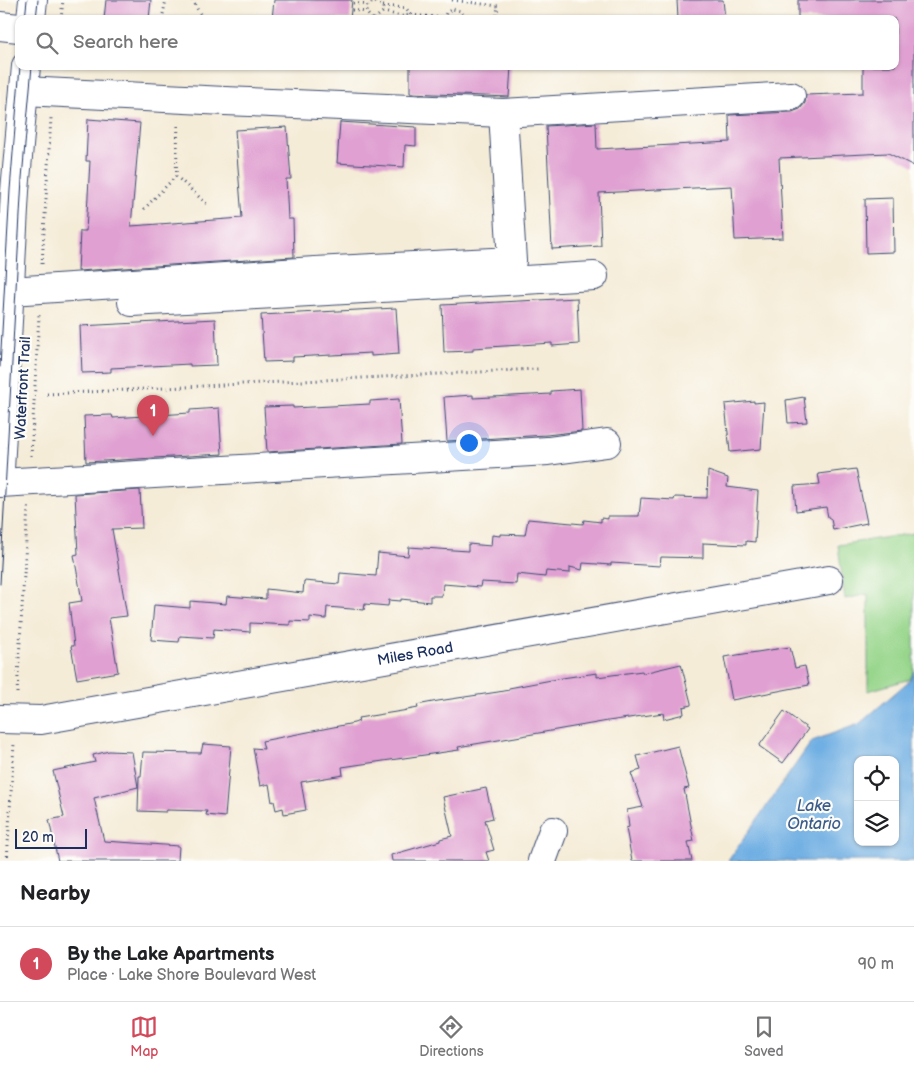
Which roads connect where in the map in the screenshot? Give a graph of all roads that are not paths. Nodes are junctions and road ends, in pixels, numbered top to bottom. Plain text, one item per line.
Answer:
1 (33, 0) edge
2 (31, 15) edge
3 (0, 26) edge
4 (15, 28) edge
5 (25, 78) edge
6 (791, 96) dead end
7 (503, 113) junction
8 (594, 276) dead end
9 (40, 299) junction
10 (9, 300) junction
11 (607, 443) dead end
12 (0, 470) edge
13 (0, 483) edge
14 (829, 580) dead end
15 (8, 719) edge
16 (553, 831) dead end
17 (542, 861) edge

1 - 2 street
3 - 4 street
5 - 7 street
5 - 10 street
6 - 7 street
7 - 9 street
8 - 9 street
9 - 10 street
10 - 12 street
11 - 13 street
14 - 15 street, Miles Road
16 - 17 street

